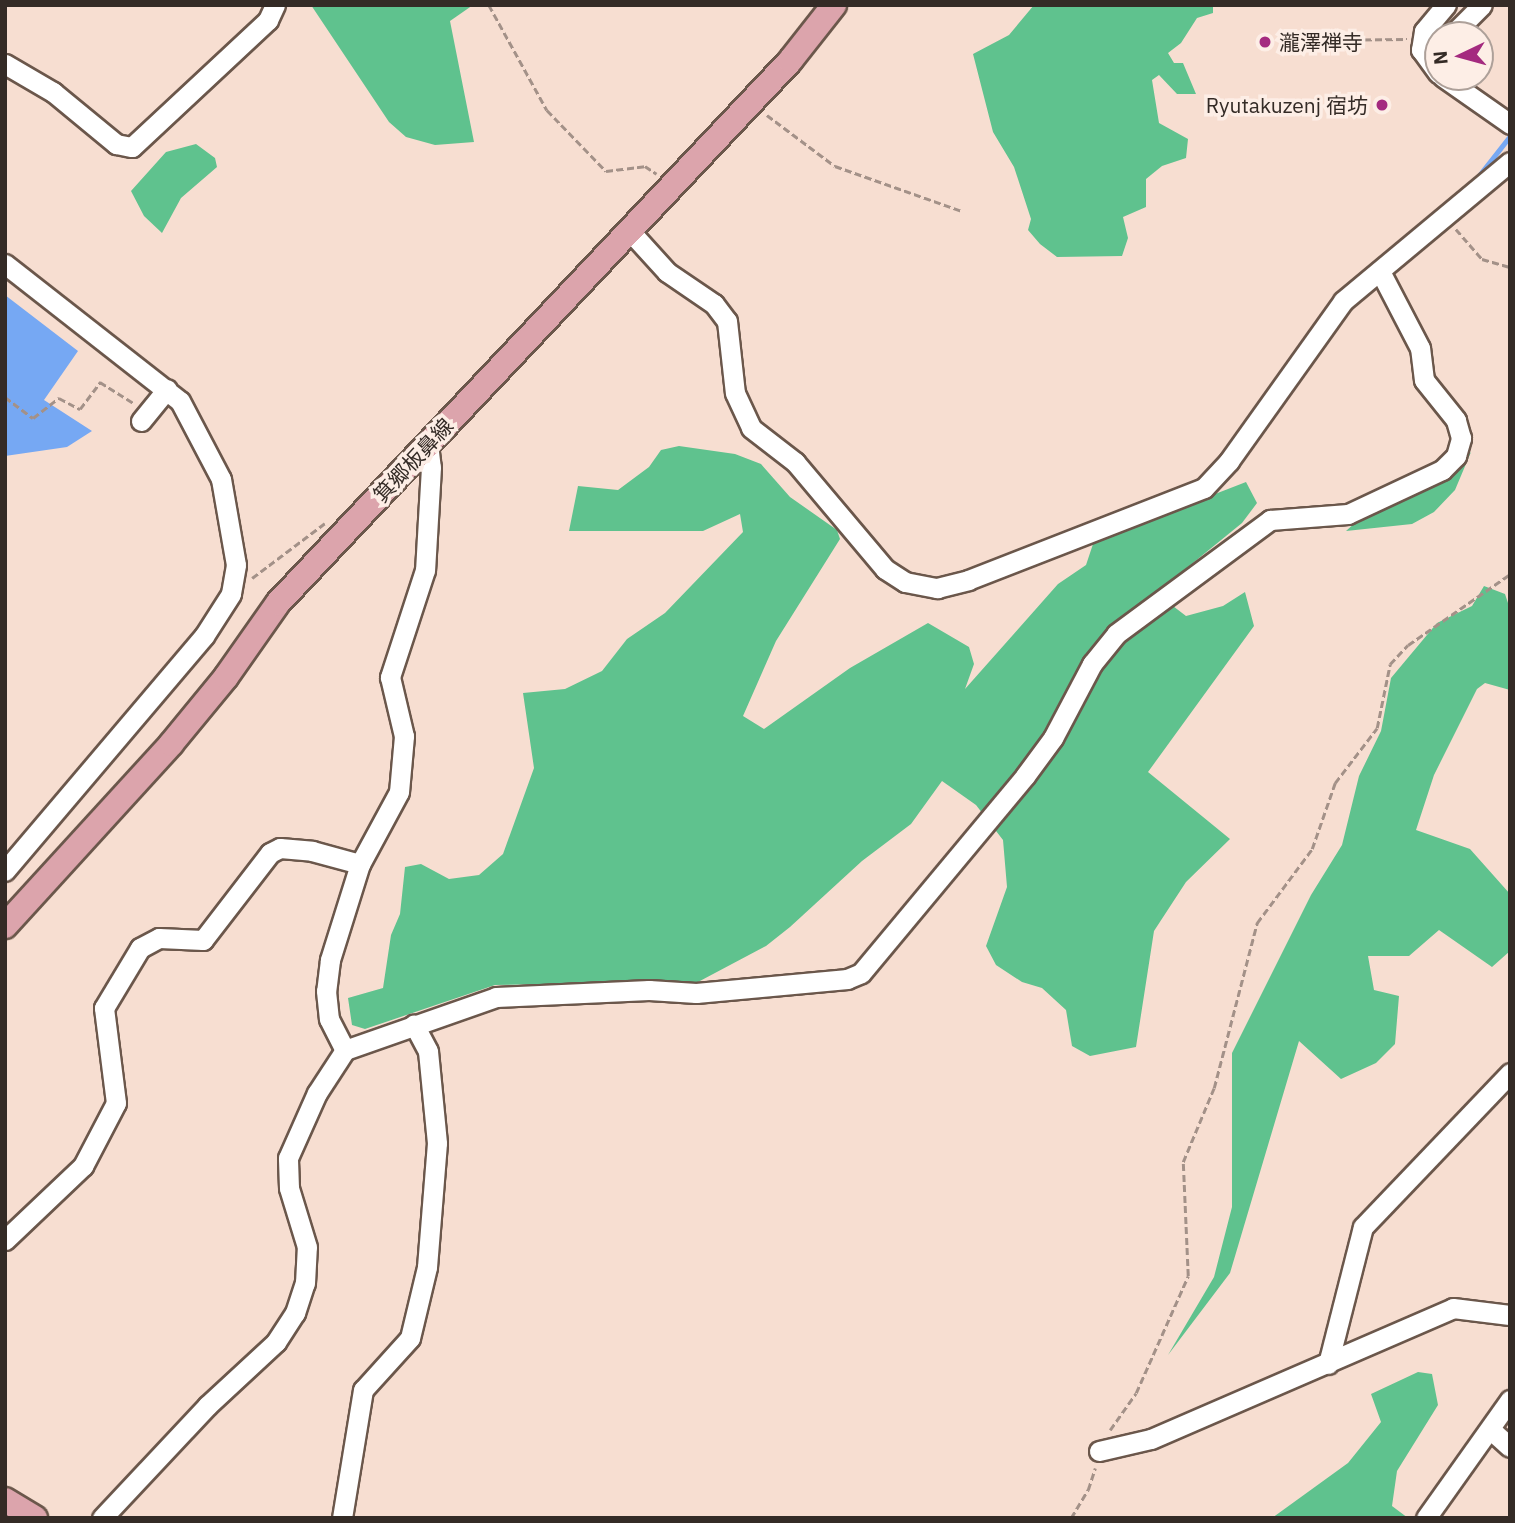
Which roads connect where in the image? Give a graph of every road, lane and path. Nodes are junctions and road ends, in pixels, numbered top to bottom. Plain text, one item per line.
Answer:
1 (275, 5) edge
2 (489, 5) edge
3 (834, 5) edge
4 (1446, 5) edge
5 (1482, 5) edge
6 (1465, 21) edge
7 (1423, 38) junction
8 (1312, 40) dead end
9 (1424, 53) edge
10 (5, 64) edge
11 (1467, 91) edge
12 (750, 102) junction
13 (1510, 124) edge
14 (1510, 162) edge
15 (671, 184) junction
16 (962, 211) dead end
17 (1448, 217) junction
18 (628, 229) junction
19 (5, 264) edge
20 (1510, 267) edge
21 (1380, 271) junction
22 (167, 389) junction
23 (5, 397) edge
24 (145, 417) joint
25 (428, 444) junction
26 (325, 522) dead end
27 (1510, 574) edge
28 (233, 587) junction
29 (360, 864) junction
30 (5, 871) edge
31 (5, 926) edge
32 (414, 1025) junction
33 (345, 1050) junction
34 (1510, 1073) edge
35 (5, 1240) edge
36 (1510, 1315) edge
37 (1328, 1364) junction
38 (1510, 1400) edge
39 (1491, 1430) junction
40 (1510, 1447) edge
41 (1099, 1451) junction
42 (5, 1500) edge
43 (35, 1518) edge
44 (102, 1518) edge
45 (342, 1518) edge
46 (1070, 1518) edge
47 (1426, 1518) edge

1 - 10 street
2 - 15 path
3 - 12 main road, 箕郷板鼻線
4 - 7 street
5 - 6 street
7 - 8 path
7 - 9 street
11 - 13 street
12 - 15 main road, 箕郷板鼻線
12 - 16 path
14 - 17 street
15 - 18 main road, 箕郷板鼻線
17 - 20 path
17 - 21 street
18 - 21 street
18 - 25 main road, 箕郷板鼻線
19 - 22 street
21 - 32 street
22 - 24 street
22 - 28 street
23 - 24 path
25 - 29 street
25 - 31 main road, 箕郷板鼻線
26 - 28 path
27 - 41 path
28 - 30 street
29 - 33 street
29 - 35 street
32 - 33 street
32 - 45 street
33 - 44 street
34 - 37 street
36 - 37 street
37 - 41 street
38 - 39 street
39 - 40 street
39 - 47 street
41 - 46 path
42 - 43 main road

